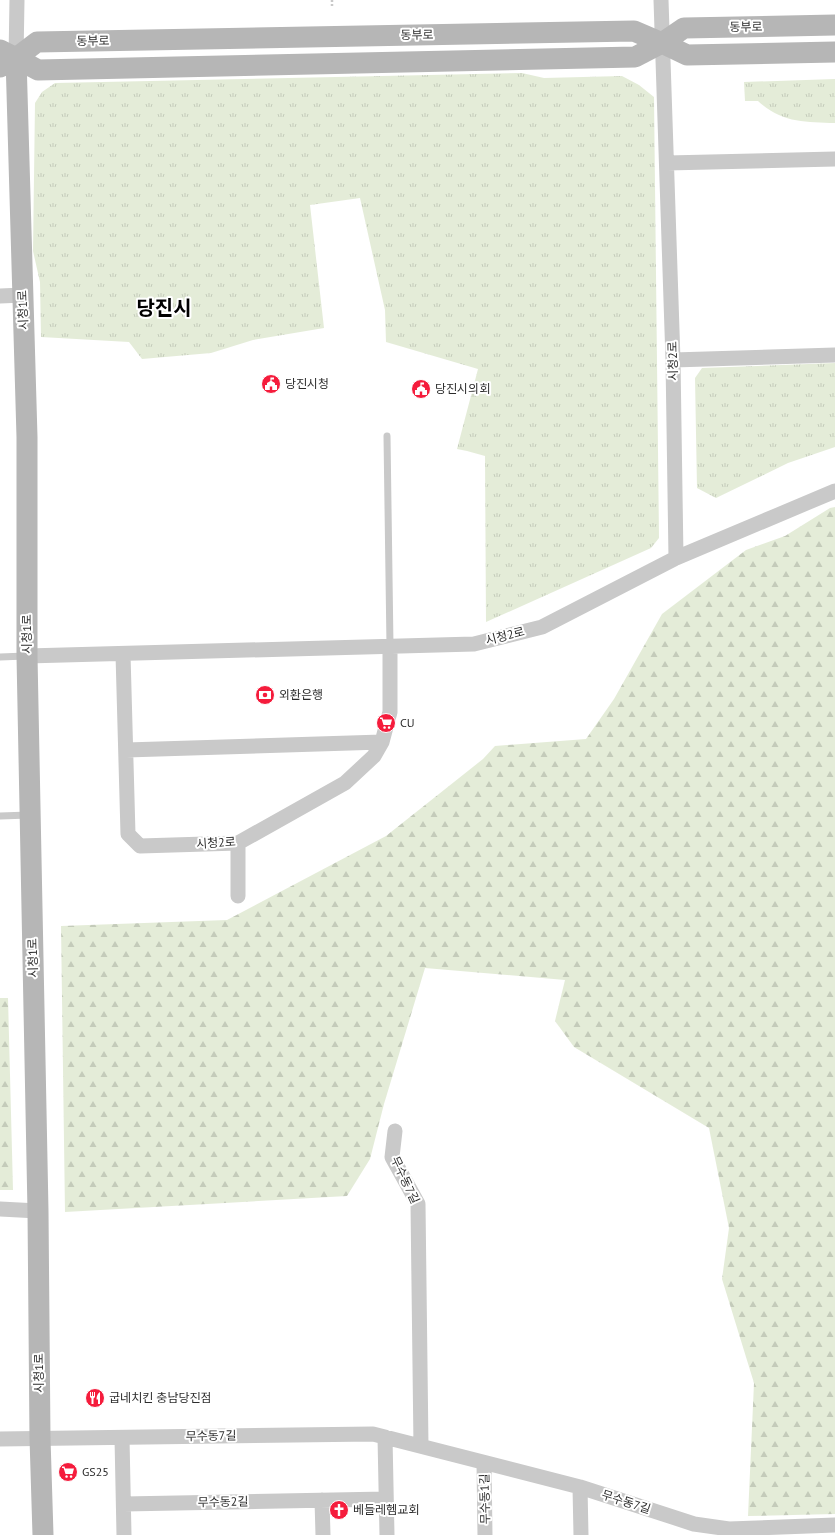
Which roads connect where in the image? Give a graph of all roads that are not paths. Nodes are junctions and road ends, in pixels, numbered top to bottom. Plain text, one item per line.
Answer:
1 (17, 0) edge
2 (661, 0) edge
3 (835, 25) edge
4 (662, 43) junction
5 (835, 52) edge
6 (5, 58) edge
7 (835, 159) edge
8 (666, 163) junction
9 (23, 295) junction
10 (0, 296) edge
11 (835, 355) edge
12 (673, 360) junction
13 (387, 436) dead end
14 (835, 491) edge
15 (676, 558) junction
16 (390, 646) junction
17 (123, 654) junction
18 (27, 656) junction
19 (0, 657) edge
20 (382, 742) junction
21 (350, 743) junction
22 (126, 750) junction
23 (345, 783) junction
24 (30, 815) junction
25 (0, 816) edge
26 (238, 843) junction
27 (238, 896) dead end
28 (395, 1131) dead end
29 (0, 1209) edge
30 (38, 1211) junction
31 (385, 1437) junction
32 (40, 1438) junction
33 (122, 1438) junction
34 (0, 1439) edge
35 (421, 1446) junction
36 (484, 1463) junction
37 (580, 1487) junction
38 (386, 1498) junction
39 (322, 1500) junction
40 (124, 1504) junction
41 (835, 1525) edge
42 (43, 1535) edge
43 (124, 1535) edge
44 (323, 1535) edge
45 (387, 1535) edge
46 (485, 1535) edge
47 (582, 1535) edge

1 - 6 street
2 - 4 street, 시청2로
3 - 4 street, 동부로
4 - 5 street
4 - 6 street
4 - 6 street, 동부로
4 - 8 street, 시청2로
6 - 9 street, 시청1로
7 - 8 street
8 - 12 street, 시청2로
9 - 10 street
9 - 18 street, 시청1로
11 - 12 street
12 - 15 street, 시청2로
13 - 16 lane
14 - 15 street, 시청2로
15 - 16 street, 시청2로
16 - 17 street, 시청2로
16 - 20 street, 시청2로
17 - 18 street, 시청2로
17 - 22 street, 시청2로
18 - 19 lane
18 - 24 street, 시청1로
20 - 21 street
20 - 23 street, 시청2로
21 - 22 street
21 - 23 street
22 - 26 street, 시청2로
23 - 26 street, 시청2로
24 - 25 lane
24 - 30 street, 시청1로
26 - 27 street
28 - 35 street, 무수동7길
29 - 30 street
30 - 32 street, 시청1로
31 - 33 street, 무수동7길
31 - 35 street, 무수동7길
31 - 38 street
32 - 33 street, 무수동7길
32 - 34 street, 무수동7길
32 - 42 street, 시청1로
33 - 40 street
35 - 36 street, 무수동7길
36 - 37 street, 무수동7길
36 - 46 street, 무수동1길
37 - 41 street, 무수동7길
37 - 47 street
38 - 39 street, 무수동2길
38 - 45 street
39 - 40 street, 무수동2길
39 - 44 street
40 - 43 street

